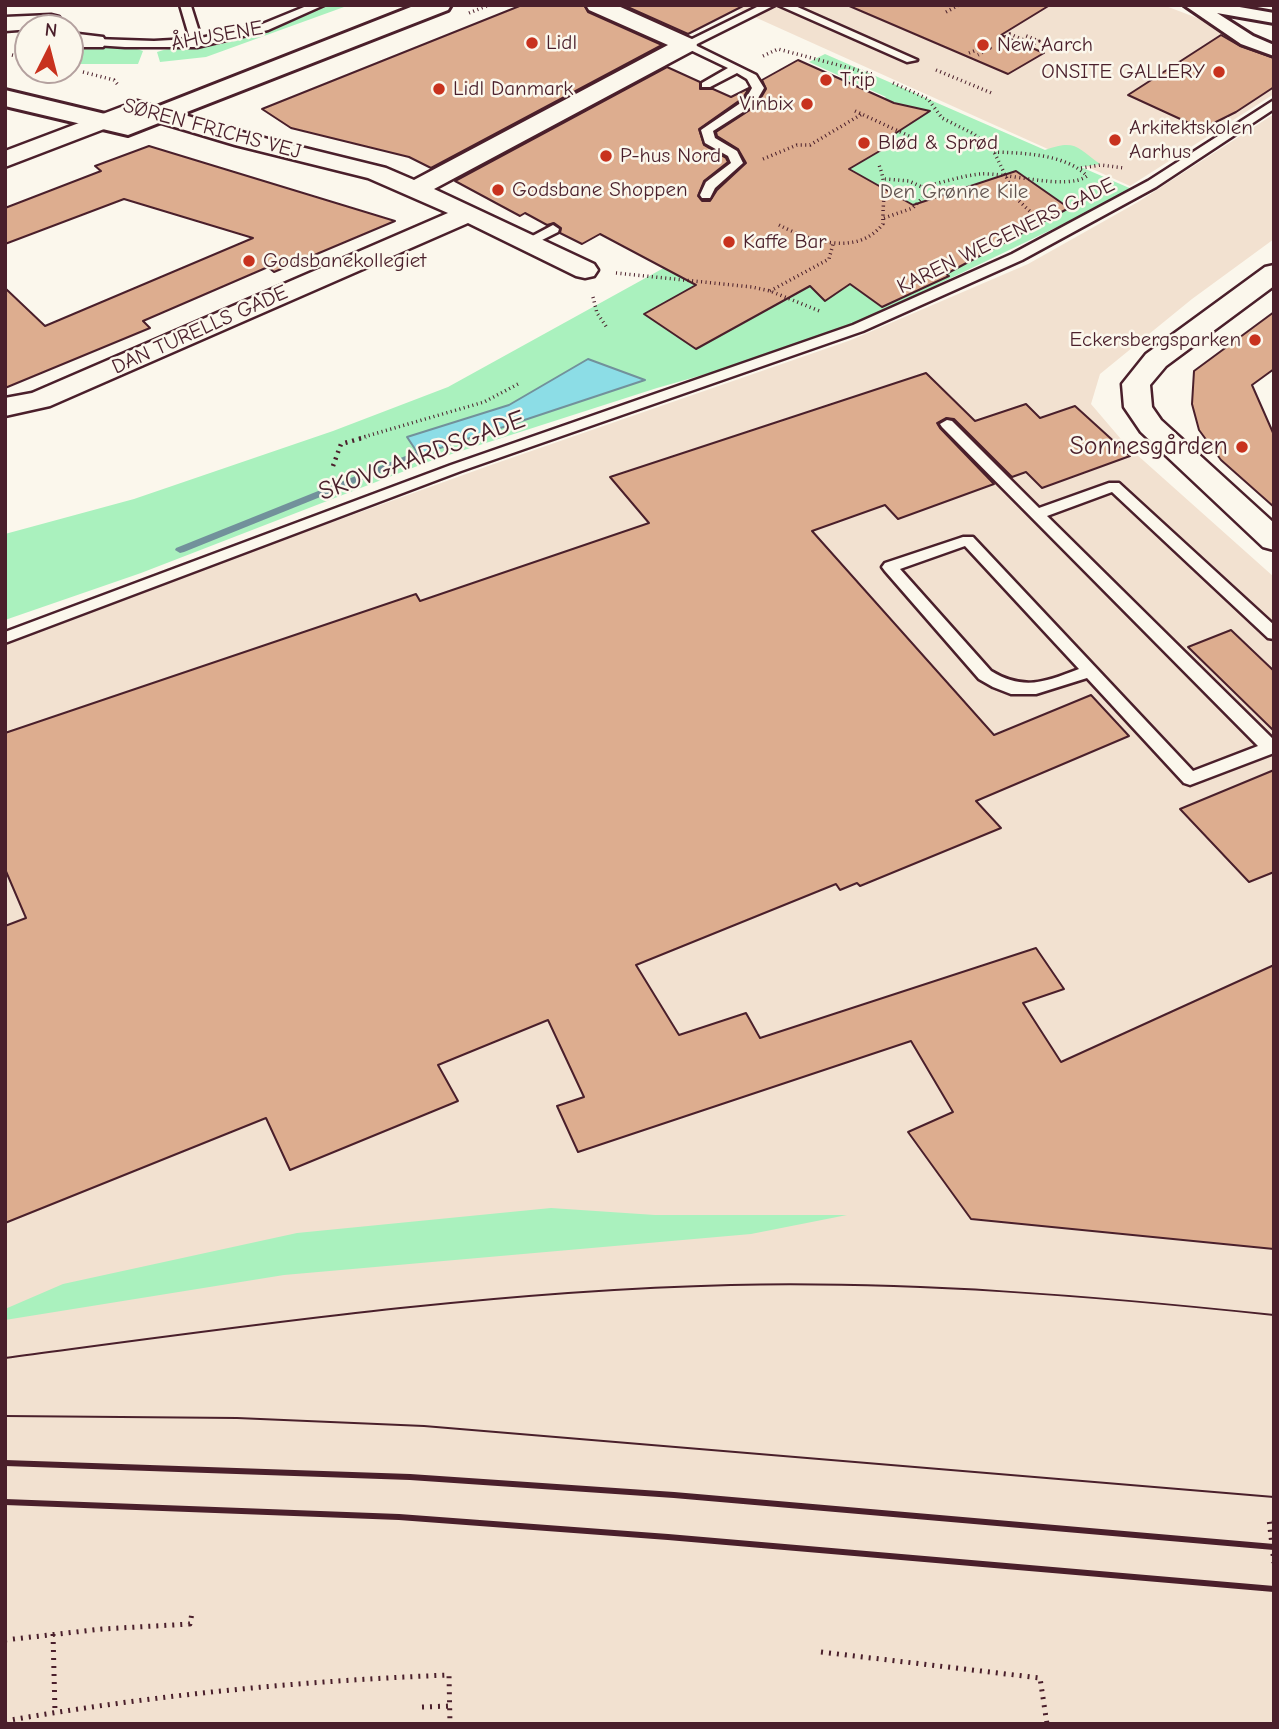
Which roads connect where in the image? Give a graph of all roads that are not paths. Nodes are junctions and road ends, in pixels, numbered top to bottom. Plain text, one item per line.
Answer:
1 (318, 5) edge
2 (406, 5) edge
3 (439, 5) edge
4 (597, 5) edge
5 (770, 5) edge
6 (783, 5) edge
7 (1192, 5) edge
8 (1198, 5) edge
9 (185, 6) edge
10 (1274, 18) edge
11 (84, 41) edge
12 (95, 42) joint
13 (197, 44) junction
14 (687, 45) junction
15 (1274, 51) edge
16 (911, 60) road end
17 (737, 68) junction
18 (5, 73) edge
19 (706, 85) dead end
20 (5, 97) edge
21 (1274, 104) edge
22 (132, 118) junction
23 (5, 160) edge
24 (5, 175) edge
25 (417, 188) junction
26 (706, 195) dead end
27 (469, 212) junction
28 (553, 229) dead end
29 (529, 241) junction
30 (585, 271) road end
31 (1274, 273) edge
32 (858, 328) joint
33 (5, 407) edge
34 (947, 424) dead end
35 (1037, 514) junction
36 (1274, 540) edge
37 (1274, 634) edge
38 (5, 638) edge
39 (1090, 671) junction
40 (1272, 747) edge

1 - 13 lane, ÅHUSENE
2 - 22 street
3 - 22 street
4 - 14 street
5 - 14 lane
6 - 16 lane
7 - 15 street
8 - 10 street
9 - 13 lane
11 - 12 street, ÅHUSENE
12 - 13 lane, ÅHUSENE
14 - 17 lane
14 - 25 street
17 - 19 lane
17 - 26 lane
18 - 22 street, SØREN FRICHS VEJ
20 - 22 street, SØREN FRICHS VEJ
21 - 32 lane, KAREN WEGENERS GADE
22 - 23 street
22 - 24 street
22 - 25 street, SØREN FRICHS VEJ
22 - 25 street, SØREN FRICHS VEJ
25 - 27 street, SØREN FRICHS VEJ
27 - 29 street, SØREN FRICHS VEJ
27 - 33 street, DAN TURELLS GADE
28 - 29 lane
29 - 30 street, SØREN FRICHS VEJ
31 - 36 street
32 - 38 lane, SKOVGAARDSGADE
34 - 35 lane
35 - 37 lane
35 - 40 lane
39 - 39 lane
39 - 40 lane

